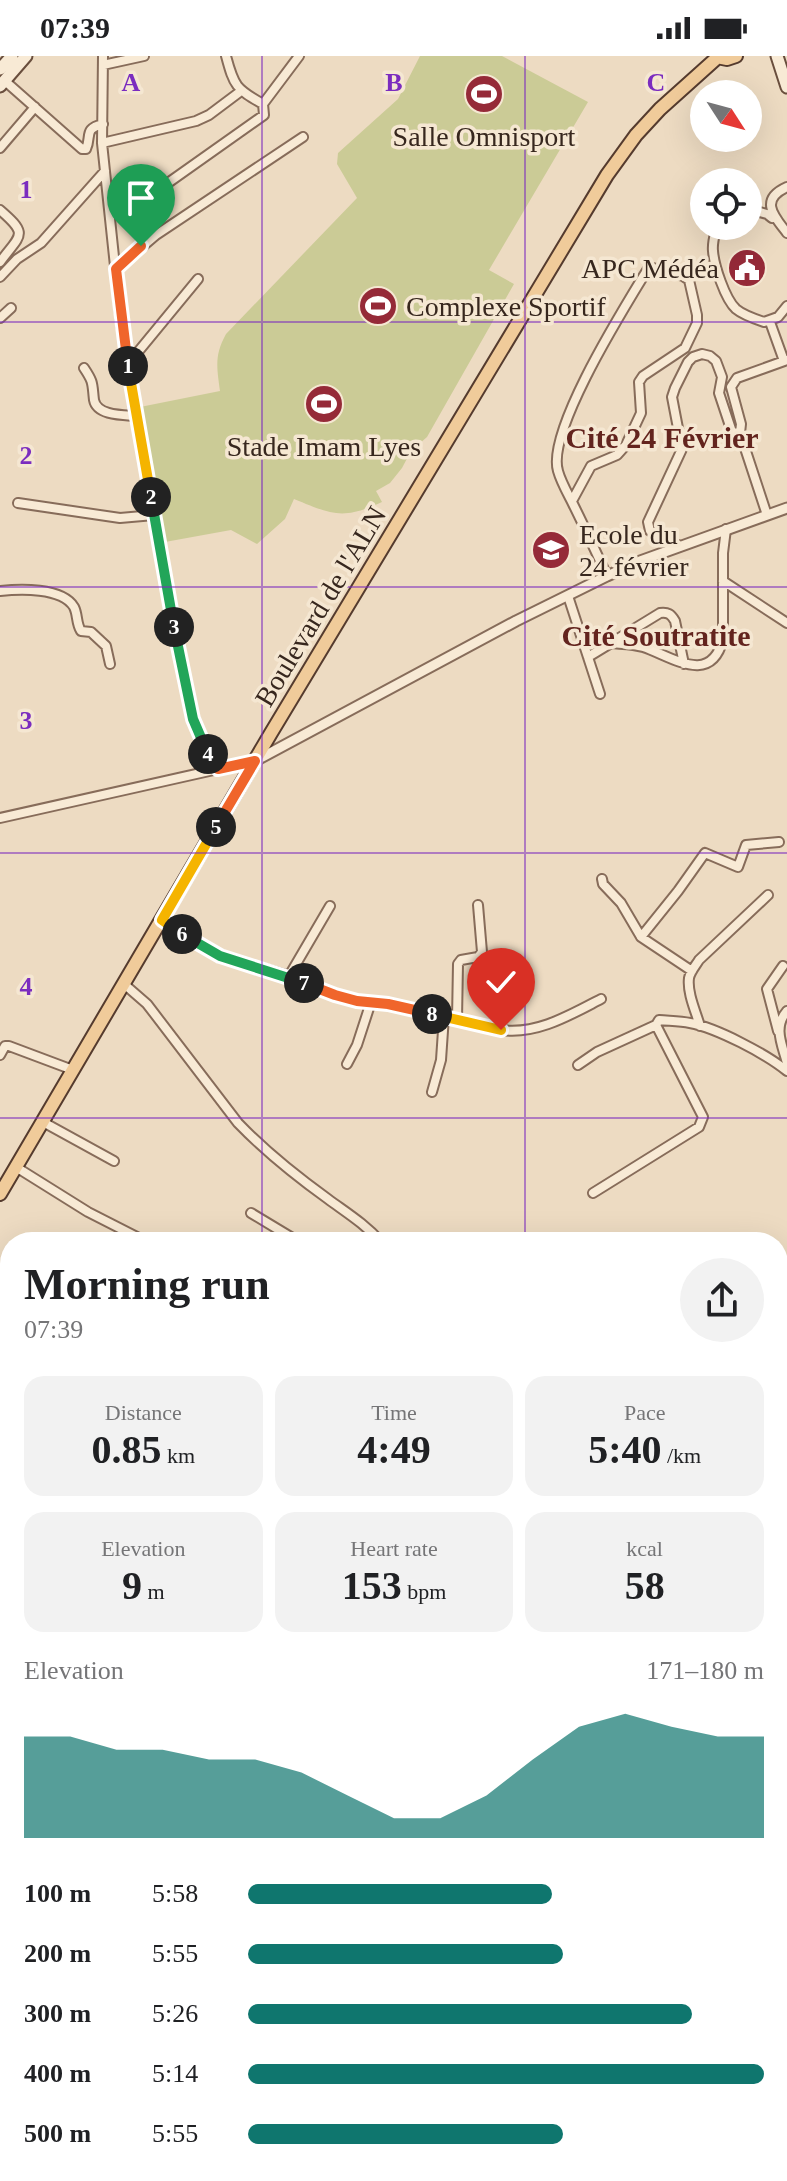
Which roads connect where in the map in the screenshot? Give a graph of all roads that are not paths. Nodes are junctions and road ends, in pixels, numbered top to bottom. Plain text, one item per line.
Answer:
1 (12, 56) edge
2 (26, 56) edge
3 (144, 56) edge
4 (226, 56) edge
5 (299, 56) edge
6 (736, 56) edge
7 (777, 56) edge
8 (715, 59) edge
9 (103, 60) edge
10 (2, 79) edge
11 (787, 87) edge
12 (241, 91) junction
13 (263, 104) junction
14 (35, 107) junction
15 (103, 124) junction
16 (303, 137) dead end
17 (102, 143) junction
18 (0, 148) edge
19 (105, 171) junction
20 (787, 187) edge
21 (0, 210) edge
22 (110, 212) junction
23 (762, 213) edge
24 (776, 221) junction
25 (787, 233) edge
26 (713, 240) edge
27 (0, 262) edge
28 (116, 269) junction
29 (0, 277) edge
30 (198, 279) dead end
31 (787, 306) edge
32 (11, 308) dead end
33 (0, 318) edge
34 (770, 322) junction
35 (785, 361) edge
36 (128, 364) junction
37 (84, 368) dead end
38 (136, 416) junction
39 (740, 433) junction
40 (572, 501) junction
41 (18, 503) dead end
42 (787, 508) edge
43 (154, 515) junction
44 (767, 515) junction
45 (726, 529) junction
46 (680, 546) junction
47 (607, 576) junction
48 (723, 581) junction
49 (0, 591) edge
50 (568, 596) junction
51 (787, 623) edge
52 (582, 637) junction
53 (611, 643) junction
54 (588, 657) junction
55 (110, 664) dead end
56 (684, 664) junction
57 (600, 694) dead end
58 (255, 761) junction
59 (218, 769) junction
60 (0, 818) edge
61 (779, 842) dead end
62 (602, 879) dead end
63 (768, 895) dead end
64 (478, 905) dead end
65 (330, 906) dead end
66 (162, 920) junction
67 (641, 937) junction
68 (783, 966) dead end
69 (692, 971) junction
70 (289, 976) junction
71 (124, 984) junction
72 (601, 999) dead end
73 (371, 1002) junction
74 (787, 1011) edge
75 (444, 1016) junction
76 (457, 1019) junction
77 (656, 1025) junction
78 (700, 1026) junction
79 (778, 1031) junction
80 (0, 1055) edge
81 (787, 1063) edge
82 (347, 1064) dead end
83 (578, 1065) dead end
84 (73, 1070) junction
85 (787, 1071) edge
86 (432, 1092) dead end
87 (43, 1122) junction
88 (114, 1161) dead end
89 (16, 1167) junction
90 (593, 1193) dead end
91 (0, 1194) edge
92 (251, 1213) dead end
93 (127, 1232) edge
94 (282, 1232) edge
95 (372, 1232) edge

1 - 10 main road
2 - 10 main road
3 - 9 street
4 - 12 street
5 - 13 street
6 - 8 main road
7 - 11 main road
8 - 58 main road, Boulevard de l'ALN
9 - 15 street
10 - 14 street
12 - 13 street
12 - 17 street
13 - 22 street
14 - 15 street
14 - 18 street
15 - 17 street
16 - 28 street
17 - 19 street
19 - 22 street
19 - 29 street
20 - 24 street
21 - 27 street
22 - 28 street
23 - 24 street
24 - 25 street
26 - 34 street
28 - 36 street
30 - 36 street
31 - 34 street
32 - 33 street
34 - 35 street
35 - 39 street
36 - 38 street
37 - 38 street
38 - 43 street
39 - 44 street
39 - 46 street
40 - 40 street
40 - 47 street
41 - 43 street
42 - 44 street
43 - 59 street
44 - 45 street
45 - 46 street
45 - 48 street
46 - 47 street
47 - 50 street
48 - 51 street
48 - 56 street
49 - 55 street
50 - 52 street
50 - 58 street
52 - 53 street
52 - 54 street
53 - 54 street
53 - 56 street
53 - 56 street
54 - 57 street
58 - 59 street
58 - 66 main road, Boulevard de l'ALN
59 - 60 street
61 - 67 street
62 - 67 street
63 - 69 street
64 - 76 street
65 - 70 street
66 - 70 street
66 - 71 main road, Boulevard de l'ALN
67 - 69 street
68 - 79 street
69 - 78 street
70 - 73 street
71 - 84 main road, Boulevard de l'ALN
71 - 95 street
72 - 76 street
73 - 75 street
73 - 82 street
74 - 79 street
75 - 76 street
75 - 86 street
77 - 78 street
77 - 83 street
77 - 90 street
78 - 85 street
79 - 81 street
80 - 84 street
84 - 87 main road, Boulevard de l'ALN
87 - 88 street
87 - 89 main road, Boulevard de l'ALN
89 - 91 main road, Boulevard de l'ALN
89 - 93 street
92 - 94 street

